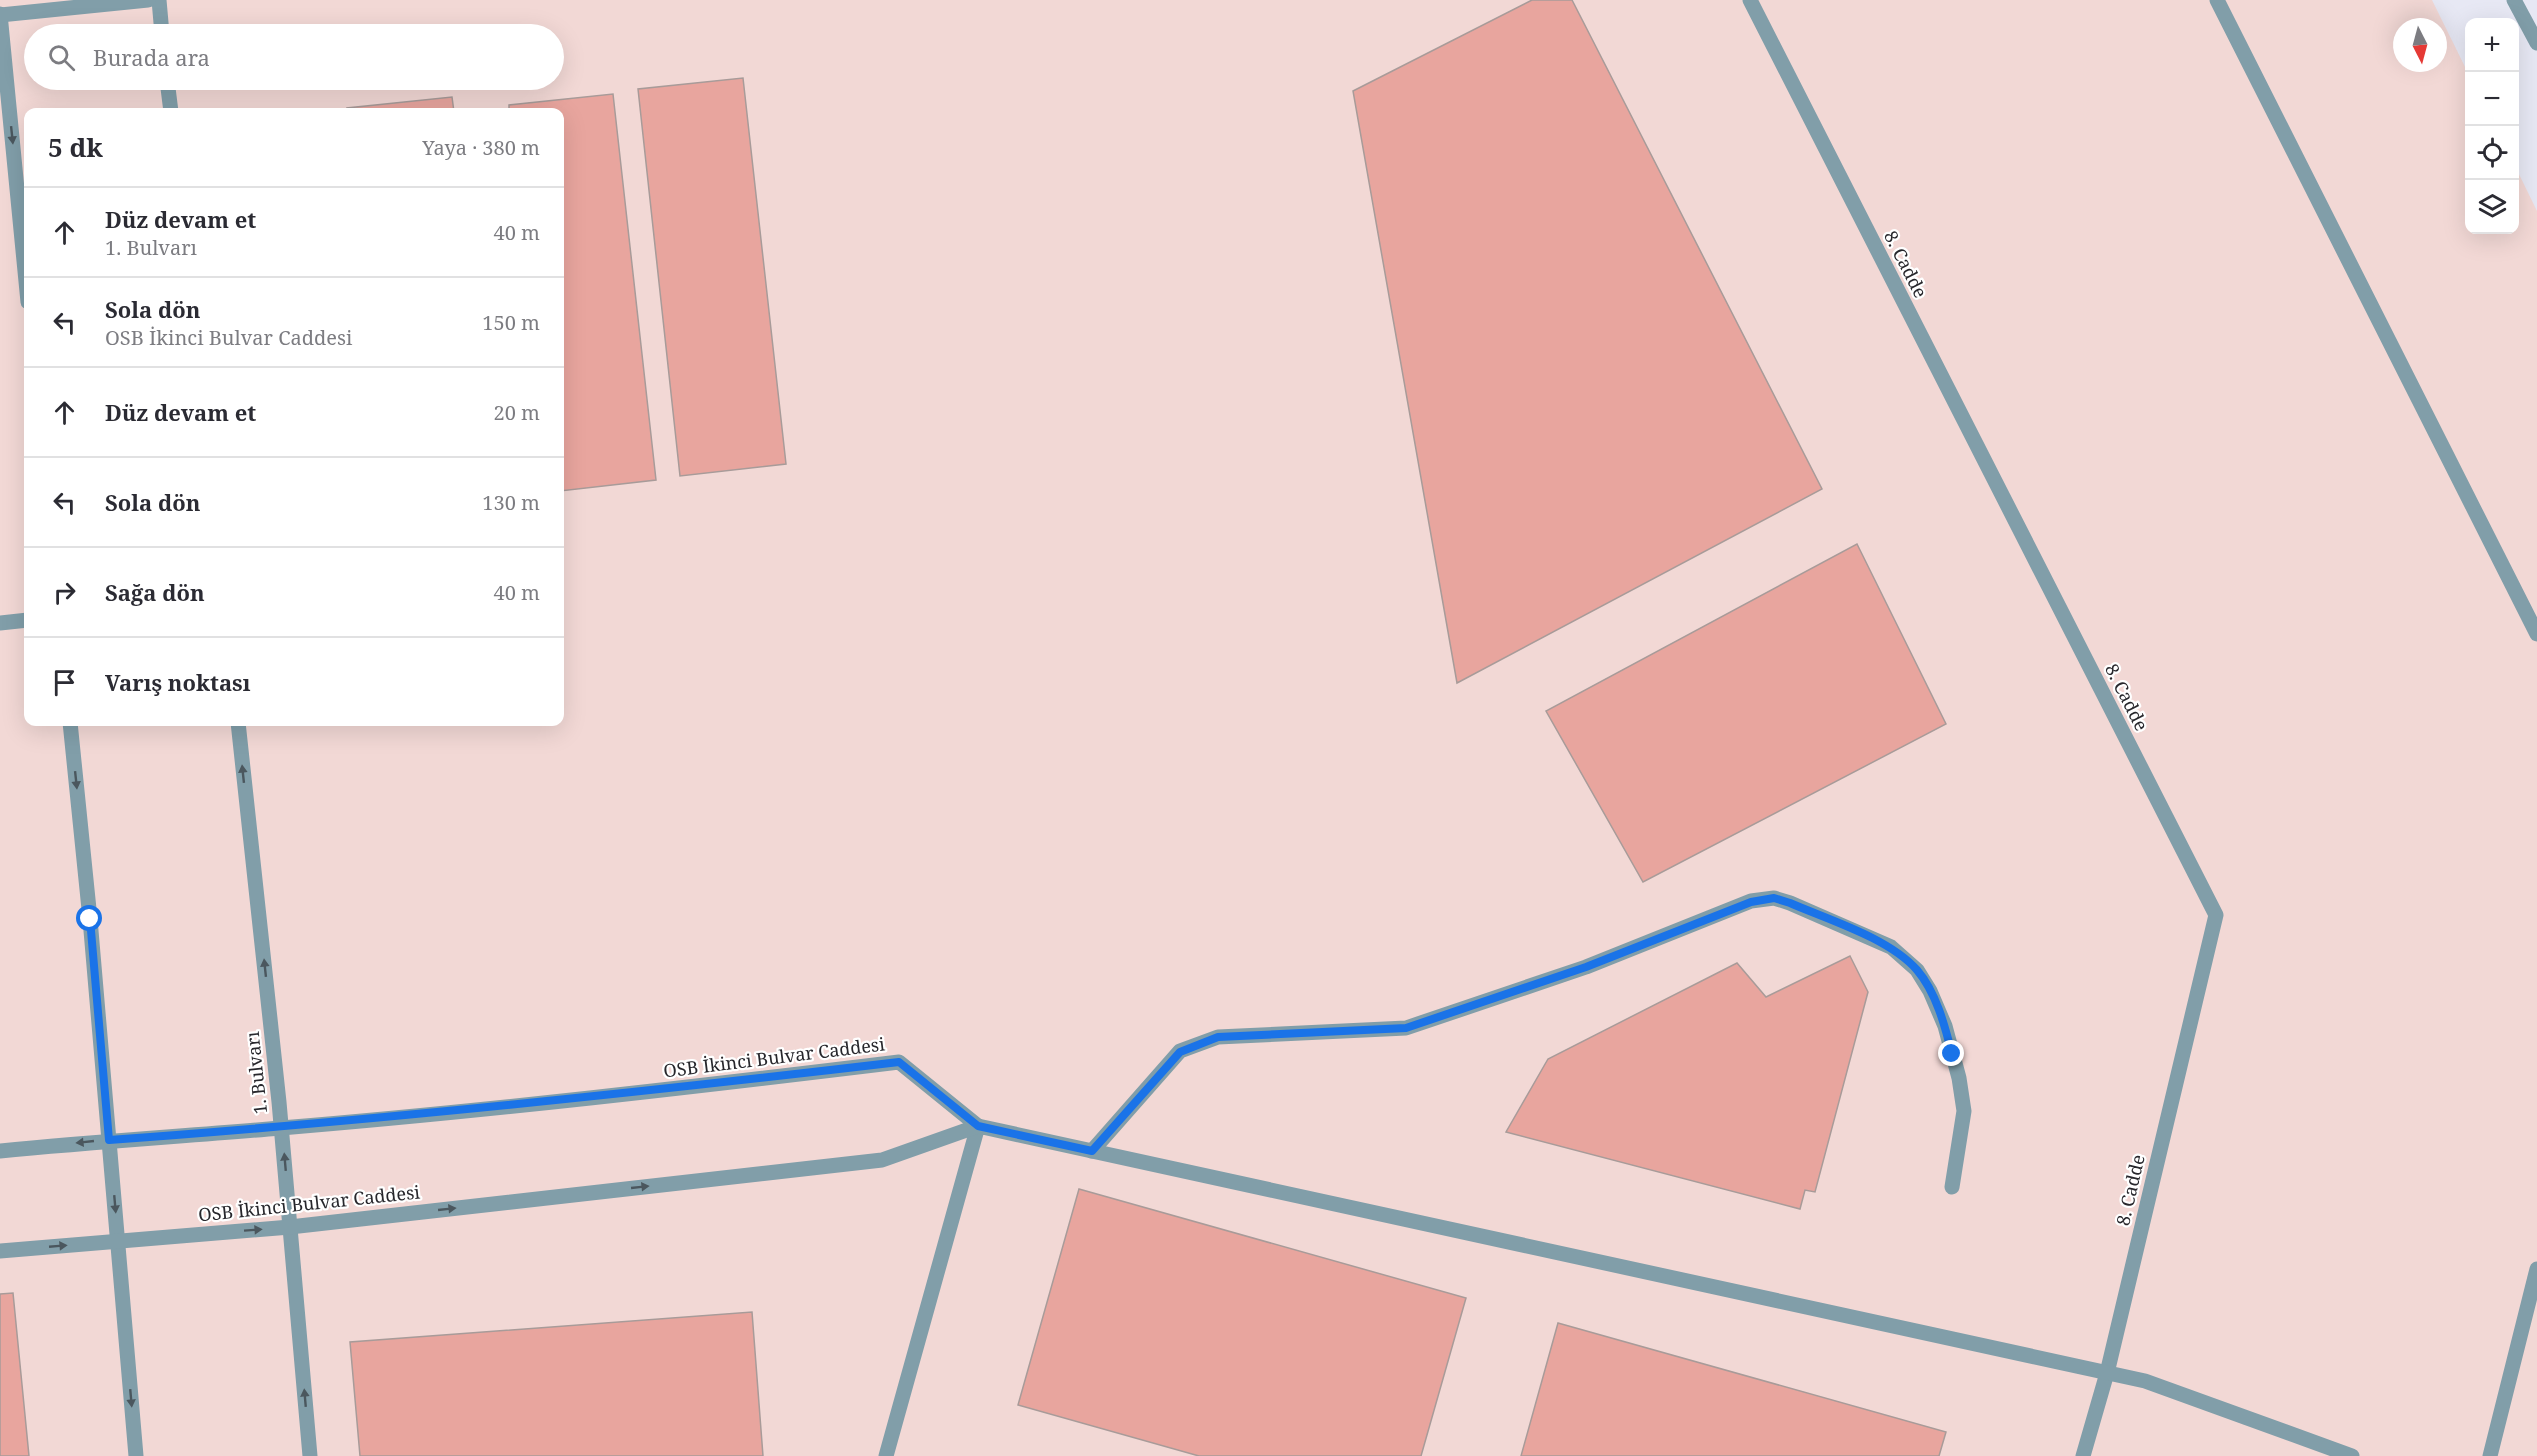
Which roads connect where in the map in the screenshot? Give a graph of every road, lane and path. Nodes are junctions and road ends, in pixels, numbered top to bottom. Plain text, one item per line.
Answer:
1 (148, 0) edge
2 (159, 0) edge
3 (1750, 0) edge
4 (2217, 0) edge
5 (2514, 0) edge
6 (0, 15) edge
7 (161, 24) edge
8 (2537, 43) edge
9 (168, 90) edge
10 (170, 108) edge
11 (24, 261) edge
12 (24, 620) edge
13 (0, 623) edge
14 (2537, 634) edge
15 (70, 726) edge
16 (238, 726) edge
17 (978, 1126) junction
18 (282, 1128) junction
19 (109, 1140) junction
20 (0, 1151) edge
21 (1092, 1151) junction
22 (1952, 1187) dead end
23 (290, 1227) junction
24 (118, 1240) junction
25 (0, 1251) edge
26 (2537, 1269) edge
27 (2107, 1373) junction
28 (136, 1456) edge
29 (310, 1456) edge
30 (886, 1456) edge
31 (2083, 1456) edge
32 (2352, 1456) edge
33 (2490, 1456) edge

1 - 6 street
2 - 7 street
3 - 27 street, 8. Cadde
4 - 14 street
5 - 8 street
6 -> 11 street
9 - 10 street
12 - 13 street
15 -> 19 street
18 -> 16 street, 1. Bulvarı
17 - 18 street, OSB İkinci Bulvar Caddesi
17 - 21 street
23 -> 17 street, OSB İkinci Bulvar Caddesi
17 - 30 street
18 - 19 street, OSB İkinci Bulvar Caddesi
23 -> 18 street, 1. Bulvarı
19 -> 20 street, OSB İkinci Bulvar Caddesi
19 -> 24 street
21 - 22 street
21 - 27 street
24 -> 23 street, OSB İkinci Bulvar Caddesi
29 -> 23 street, 1. Bulvarı
25 -> 24 street, OSB İkinci Bulvar Caddesi
24 -> 28 street
26 - 33 street
27 - 31 street, 8. Cadde
27 - 32 street

